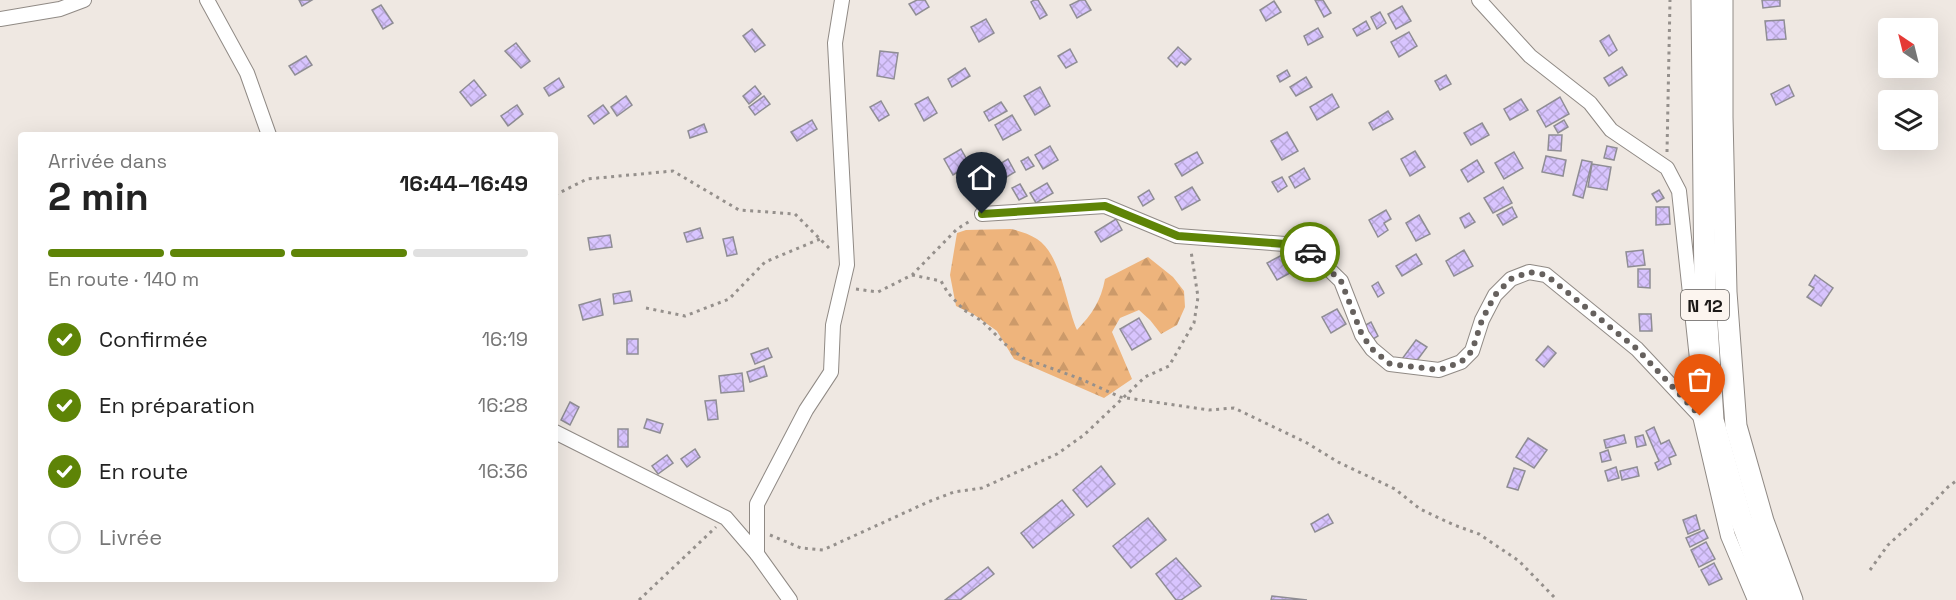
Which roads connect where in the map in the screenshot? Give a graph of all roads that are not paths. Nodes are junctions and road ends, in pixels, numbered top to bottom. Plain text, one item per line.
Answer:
1 (84, 0) edge
2 (207, 0) edge
3 (842, 0) edge
4 (1479, 0) edge
5 (1702, 0) edge
6 (1722, 0) edge
7 (0, 19) edge
8 (268, 132) edge
9 (982, 214) road end
10 (1707, 418) junction
11 (558, 434) edge
12 (757, 554) junction
13 (790, 600) edge
14 (1755, 600) edge
15 (1772, 600) edge
16 (1792, 600) edge

1 - 7 street
2 - 8 street
3 - 12 street
4 - 10 street
5 - 10 main road, N 12
6 - 16 main road, N 12
9 - 10 street
10 - 14 street
10 - 15 main road, N 12
11 - 12 street
12 - 13 street

